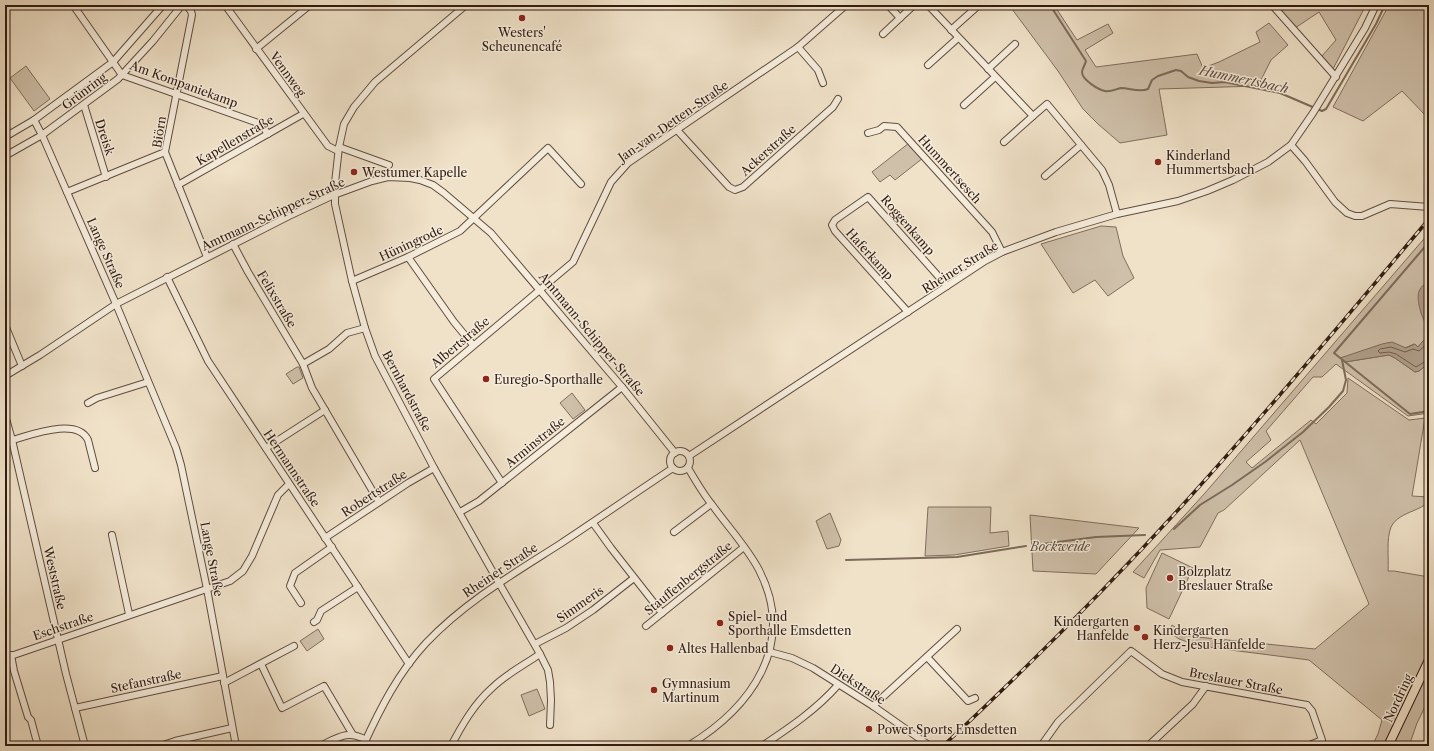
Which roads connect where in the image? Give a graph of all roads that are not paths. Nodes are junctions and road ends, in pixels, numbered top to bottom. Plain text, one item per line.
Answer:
1 (73, 5) edge
2 (163, 5) edge
3 (182, 5) edge
4 (186, 5) edge
5 (224, 5) edge
6 (310, 5) edge
7 (466, 5) edge
8 (846, 5) edge
9 (888, 5) edge
10 (914, 5) edge
11 (928, 5) edge
12 (979, 5) edge
13 (1272, 5) edge
14 (1376, 5) edge
15 (900, 18) junction
16 (951, 30) junction
17 (883, 34) dead end
18 (958, 38) junction
19 (1015, 44) dead end
20 (798, 47) junction
21 (256, 49) junction
22 (113, 62) junction
23 (928, 65) dead end
24 (988, 69) junction
25 (122, 75) junction
26 (995, 77) junction
27 (1336, 77) junction
28 (823, 83) dead end
29 (176, 95) junction
30 (838, 99) dead end
31 (84, 105) junction
32 (964, 105) dead end
33 (303, 114) junction
34 (1033, 116) junction
35 (34, 120) junction
36 (677, 130) junction
37 (268, 134) junction
38 (868, 134) dead end
39 (42, 135) junction
40 (5, 137) edge
41 (1004, 142) dead end
42 (1081, 145) junction
43 (1291, 145) junction
44 (339, 149) junction
45 (165, 152) junction
46 (5, 156) edge
47 (389, 165) dead end
48 (1045, 176) dead end
49 (106, 177) junction
50 (581, 184) dead end
51 (178, 185) junction
52 (67, 192) junction
53 (334, 195) junction
54 (868, 196) joint
55 (1429, 207) edge
56 (1117, 214) junction
57 (475, 218) junction
58 (234, 244) junction
59 (1002, 252) junction
60 (207, 257) junction
61 (408, 257) junction
62 (167, 278) junction
63 (352, 281) junction
64 (947, 286) junction
65 (540, 289) junction
66 (116, 304) junction
67 (908, 312) junction
68 (5, 325) edge
69 (365, 328) junction
70 (473, 345) junction
71 (303, 364) junction
72 (22, 366) junction
73 (5, 376) edge
74 (148, 382) junction
75 (622, 387) junction
76 (88, 403) dead end
77 (325, 410) junction
78 (5, 415) edge
79 (12, 440) junction
80 (266, 448) junction
81 (675, 453) junction
82 (689, 456) junction
83 (95, 468) dead end
84 (434, 468) junction
85 (673, 468) junction
86 (688, 468) junction
87 (502, 483) junction
88 (289, 484) junction
89 (379, 502) junction
90 (711, 504) junction
91 (460, 512) junction
92 (593, 523) junction
93 (674, 532) dead end
94 (112, 535) dead end
95 (325, 538) junction
96 (332, 547) junction
97 (744, 547) junction
98 (634, 578) junction
99 (499, 583) junction
100 (358, 587) junction
101 (207, 589) junction
102 (301, 603) dead end
103 (662, 613) junction
104 (129, 614) junction
105 (314, 622) dead end
106 (646, 626) dead end
107 (957, 629) dead end
108 (58, 639) junction
109 (535, 644) junction
110 (294, 646) dead end
111 (770, 652) junction
112 (540, 654) junction
113 (8, 656) edge
114 (928, 657) junction
115 (1429, 660) edge
116 (261, 664) junction
117 (409, 664) junction
118 (222, 676) junction
119 (224, 683) junction
120 (838, 685) junction
121 (1206, 686) junction
122 (975, 698) dead end
123 (873, 706) junction
124 (75, 708) junction
125 (550, 725) dead end
126 (232, 728) junction
127 (353, 735) junction
128 (366, 740) junction
129 (163, 745) edge
130 (38, 746) edge
131 (85, 746) edge
132 (236, 746) edge
133 (320, 746) edge
134 (363, 746) edge
135 (451, 746) edge
136 (688, 746) edge
137 (762, 746) edge
138 (930, 746) edge
139 (1041, 746) edge
140 (1148, 746) edge
141 (1307, 746) edge
142 (1388, 746) edge

1 - 22 street, Am Kompaniekamp
2 - 22 street, Grünring
3 - 25 street, Grünring
4 - 29 street, Biörn
5 - 21 street, Vennweg
6 - 21 street
7 - 44 street, Bernhardstraße
8 - 20 street, Jan-van-Detten-Straße
9 - 15 street
10 - 15 street
11 - 16 street
12 - 16 street
13 - 27 street
14 - 27 street, Rheiner Straße
15 - 17 street
16 - 18 street
18 - 23 street
18 - 24 street
19 - 24 street
20 - 28 street
20 - 36 street, Jan-van-Detten-Straße
21 - 33 street, Vennweg
22 - 25 street, Am Kompaniekamp
22 - 35 street, Grünring
24 - 26 street
25 - 29 street, Am Kompaniekamp
25 - 31 street, Grünring
26 - 32 street
26 - 34 street
27 - 43 street, Rheiner Straße
29 - 37 street, Am Kompaniekamp
29 - 45 street, Biörn
30 - 36 street, Ackerstraße
31 - 39 street, Grünring
31 - 49 street, Dreisk
33 - 37 street, Kapellenstraße
33 - 44 street, Vennweg
34 - 41 street
34 - 42 street
35 - 39 street
35 - 40 street, Grünring
36 - 65 street, Jan-van-Detten-Straße
37 - 51 street, Kapellenstraße
38 - 59 street, Hummertsesch
39 - 46 street, Grünring
39 - 52 street, Lange Straße
42 - 48 street
42 - 56 street
43 - 55 street
43 - 56 street, Rheiner Straße
44 - 47 street, Vennweg
44 - 53 street, Bernhardstraße
45 - 49 street
45 - 51 street, Biörn
49 - 52 street
50 - 57 street, Hüningrode
51 - 60 street, Biörn
52 - 66 street, Lange Straße
53 - 57 street, Amtmann-Schipper-Straße
53 - 58 street, Amtmann-Schipper-Straße
53 - 63 street, Bernhardstraße
54 - 64 street, Roggenkamp
54 - 67 street, Haferkamp
56 - 59 street, Rheiner Straße
57 - 61 street, Hüningrode
57 - 65 street, Amtmann-Schipper-Straße
58 - 60 street, Amtmann-Schipper-Straße
58 - 71 street, Felixstraße
59 - 64 street, Rheiner Straße
60 - 62 street, Amtmann-Schipper-Straße
61 - 63 street, Hüningrode
61 - 70 street
62 - 66 street, Amtmann-Schipper-Straße
62 - 80 street, Hermannstraße
63 - 69 street, Bernhardstraße
64 - 67 street, Rheiner Straße
65 - 70 street, Albertstraße
65 - 75 street, Amtmann-Schipper-Straße
66 - 72 street, Amtmann-Schipper-Straße
66 - 74 street, Lange Straße
67 - 82 street, Rheiner Straße
68 - 72 street
69 - 71 street
69 - 84 street, Bernhardstraße
70 - 87 street, Albertstraße
71 - 77 street, Felixstraße
72 - 73 street, Amtmann-Schipper-Straße
74 - 76 street
74 - 101 street, Lange Straße
75 - 81 street, Amtmann-Schipper-Straße
75 - 87 street, Arminstraße
77 - 80 street
77 - 89 street, Felixstraße
78 - 79 street, Weststraße
79 - 83 street
79 - 108 street, Weststraße
80 - 88 street, Hermannstraße
81 - 82 street
81 - 85 street
82 - 86 street
84 - 89 street, Robertstraße
84 - 91 street, Bernhardstraße
85 - 86 street
85 - 92 street, Rheiner Straße
86 - 90 street
87 - 91 street, Arminstraße
88 - 95 street, Hermannstraße
88 - 101 street, Eschstraße
89 - 95 street, Robertstraße
90 - 93 street
90 - 97 street
91 - 99 street, Bernhardstraße
92 - 98 street
92 - 99 street, Rheiner Straße
94 - 104 street
95 - 96 street, Hermannstraße
96 - 100 street, Hermannstraße
96 - 102 street
97 - 103 street, Stauffenbergstraße
97 - 111 street
98 - 103 street
98 - 109 street, Simmeris
99 - 109 street, Bernhardstraße
99 - 117 street, Rheiner Straße
100 - 105 street
100 - 117 street, Hermannstraße
101 - 104 street, Eschstraße
101 - 118 street, Lange Straße
103 - 106 street, Stauffenbergstraße
104 - 108 street, Eschstraße
107 - 114 street
108 - 113 street, Eschstraße
108 - 124 street, Weststraße
109 - 112 street, Bernhardstraße
110 - 116 street
111 - 120 street, Diekstraße
111 - 136 street
112 - 125 street
112 - 135 street
113 - 130 street
114 - 122 street
114 - 123 street
115 - 142 main road, Nordring
116 - 119 street
116 - 127 street
117 - 128 street, Rheiner Straße
118 - 119 street, Lange Straße
118 - 124 street, Stefanstraße
119 - 126 street, Lange Straße
120 - 123 street, Diekstraße
120 - 137 street
121 - 139 street, Breslauer Straße
121 - 140 street
121 - 141 street, Breslauer Straße
123 - 138 street, Diekstraße
124 - 131 street, Weststraße
126 - 129 street
126 - 132 street, Lange Straße
127 - 128 street
127 - 133 street
128 - 134 street, Rheiner Straße

